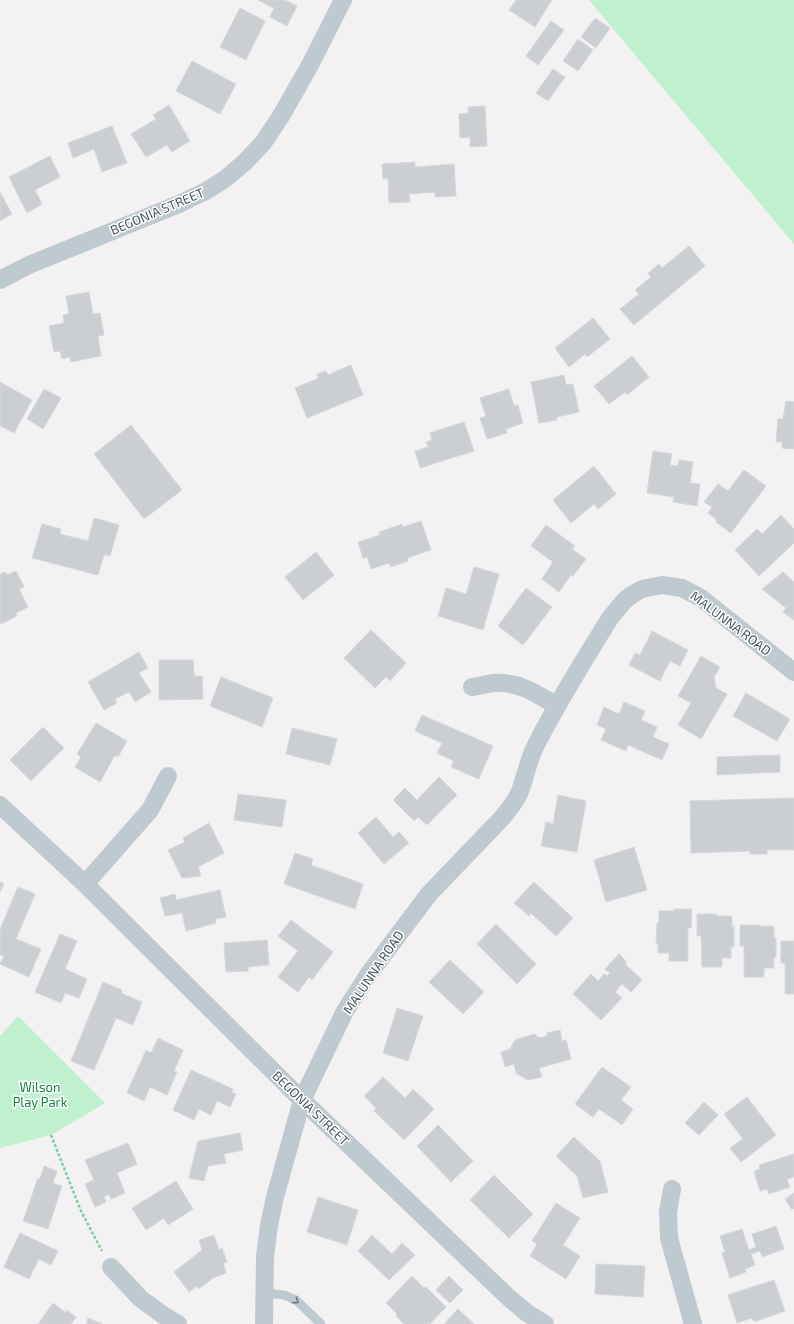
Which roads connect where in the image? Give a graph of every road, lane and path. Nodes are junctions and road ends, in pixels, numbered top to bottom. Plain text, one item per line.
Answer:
1 (343, 0) edge
2 (0, 280) edge
3 (794, 672) edge
4 (472, 687) dead end
5 (557, 706) junction
6 (168, 776) dead end
7 (0, 805) edge
8 (85, 884) junction
9 (302, 1100) junction
10 (51, 1134) dead end
11 (672, 1189) dead end
12 (110, 1267) joint
13 (264, 1293) junction
14 (178, 1324) edge
15 (264, 1324) edge
16 (321, 1324) edge
17 (545, 1324) edge
18 (693, 1324) edge

1 - 2 street, BEGONIA STREET
3 - 5 street, MALUNNA ROAD
4 - 5 street
5 - 9 street, MALUNNA ROAD
6 - 8 street
7 - 8 street, BEGONIA STREET
8 - 9 street, BEGONIA STREET
9 - 13 street, MALUNNA ROAD
9 - 17 street, BEGONIA STREET
10 - 12 path
11 - 18 street
12 - 14 street
13 - 15 street, MALUNNA ROAD
13 -> 16 lane

